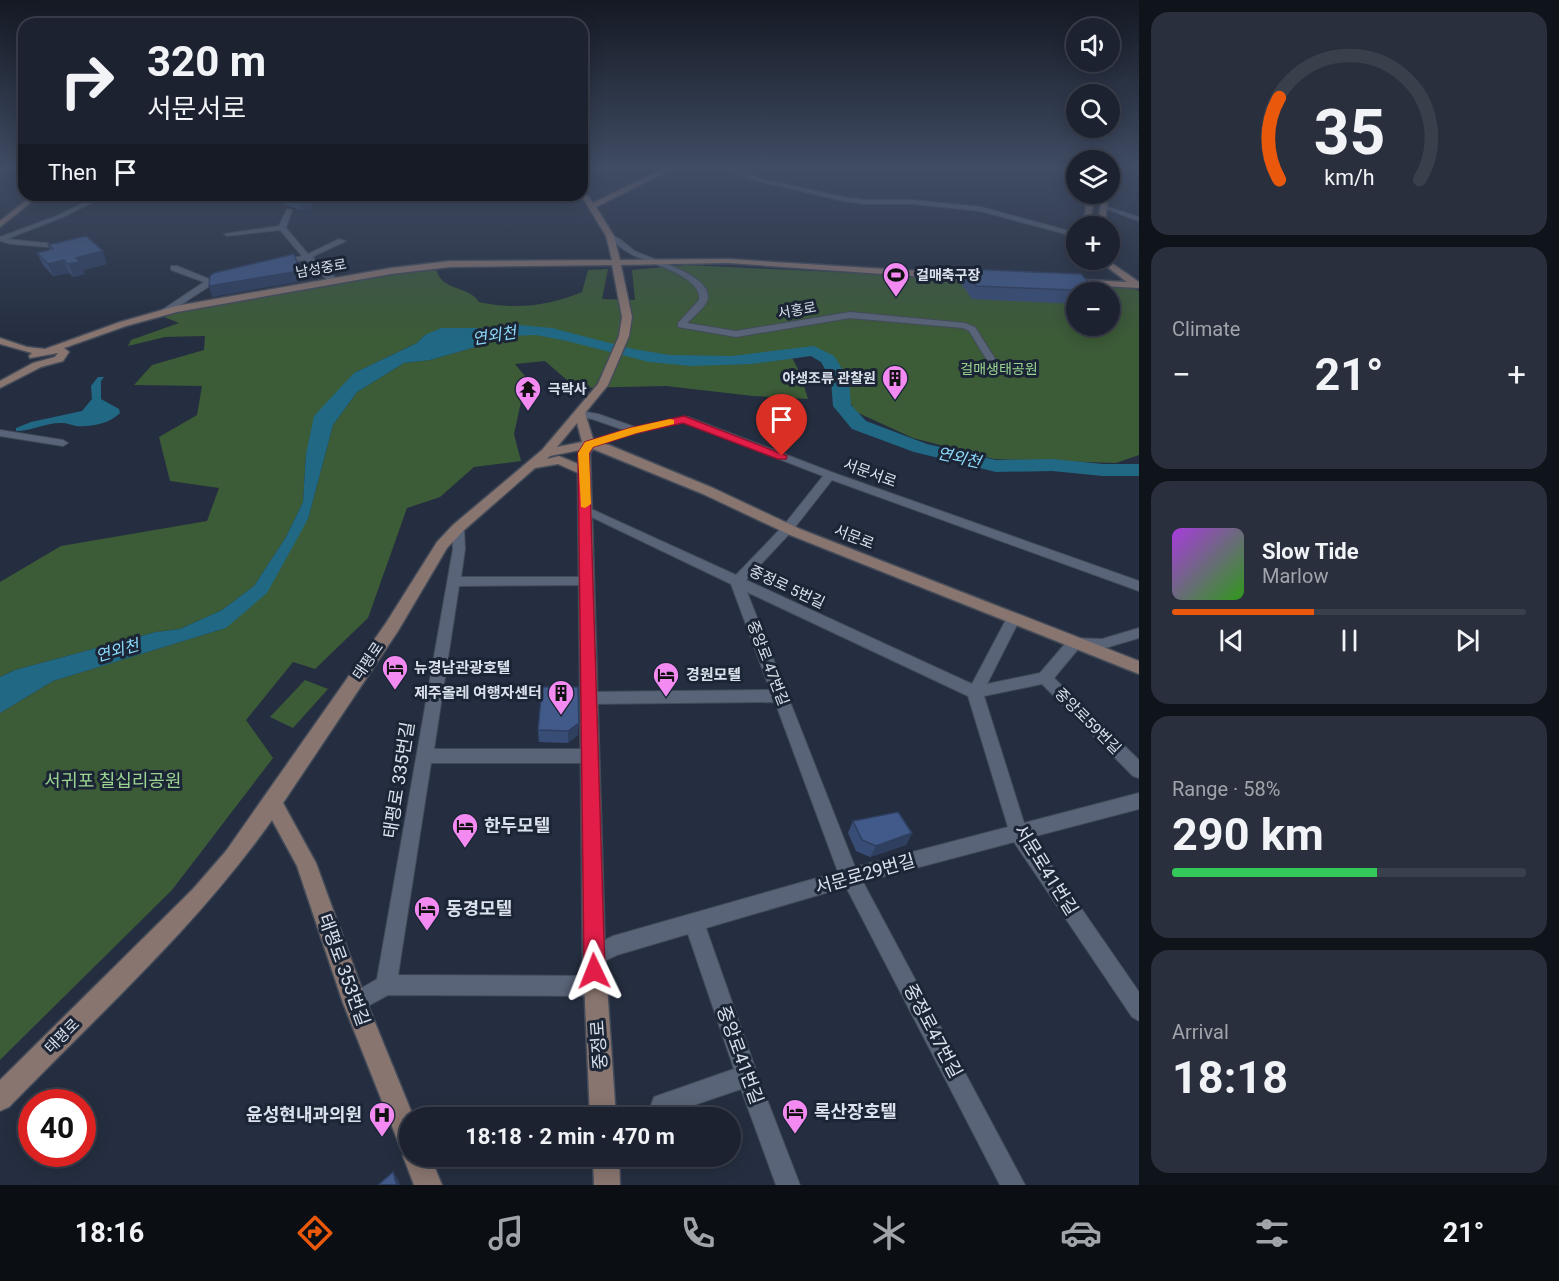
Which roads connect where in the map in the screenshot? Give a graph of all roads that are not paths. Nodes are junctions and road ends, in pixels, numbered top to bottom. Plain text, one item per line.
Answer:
1 (39, 224) edge
2 (283, 224) edge
3 (603, 224) edge
4 (1032, 224) edge
5 (282, 228) junction
6 (1066, 233) edge
7 (227, 234) dead end
8 (610, 236) junction
9 (0, 239) edge
10 (342, 241) dead end
11 (45, 245) dead end
12 (307, 257) junction
13 (655, 262) junction
14 (616, 263) junction
15 (1120, 264) edge
16 (174, 268) dead end
17 (264, 268) edge
18 (1118, 270) edge
19 (233, 275) edge
20 (994, 278) edge
21 (334, 281) junction
22 (1064, 281) edge
23 (210, 282) junction
24 (1139, 283) edge
25 (165, 312) junction
26 (0, 341) edge
27 (36, 356) junction
28 (996, 368) dead end
29 (0, 385) edge
30 (580, 414) junction
31 (634, 430) junction
32 (0, 432) edge
33 (63, 443) dead end
34 (589, 444) junction
35 (546, 453) junction
36 (531, 466) junction
37 (584, 471) junction
38 (830, 475) junction
39 (585, 511) junction
40 (458, 528) junction
41 (788, 528) junction
42 (587, 581) junction
43 (452, 582) junction
44 (737, 582) junction
45 (1139, 586) edge
46 (1014, 618) junction
47 (1139, 633) edge
48 (1076, 642) junction
49 (1139, 668) edge
50 (1045, 678) junction
51 (975, 692) junction
52 (780, 696) junction
53 (589, 698) junction
54 (423, 756) junction
55 (590, 756) junction
56 (1139, 771) edge
57 (1139, 801) edge
58 (273, 803) junction
59 (1018, 832) junction
60 (850, 877) junction
61 (694, 924) junction
62 (594, 956) junction
63 (386, 985) junction
64 (595, 986) junction
65 (355, 1003) junction
66 (1139, 1010) edge
67 (747, 1076) junction
68 (0, 1098) edge
69 (662, 1105) dead end
70 (602, 1107) edge
71 (399, 1113) edge
72 (421, 1167) edge
73 (607, 1167) edge
74 (428, 1185) edge
75 (608, 1185) edge
76 (788, 1185) edge
77 (1013, 1185) edge

1 - 9 street
2 - 5 street
3 - 8 street, 태평로
4 - 6 street
5 - 7 street
5 - 12 street
8 - 13 street
8 - 14 street, 태평로
9 - 11 street
10 - 12 street
12 - 17 street
12 - 21 street
13 - 14 street, 서홍로
13 - 20 street, 서홍로
13 - 28 street, 서홍로
14 - 21 street, 남성중로
14 - 30 street, 태평로
15 - 24 street
16 - 23 street
18 - 24 street
19 - 23 street
21 - 25 street, 남성중로
22 - 24 street
23 - 25 street
25 - 27 street, 남성중로
26 - 27 street
27 - 29 street, 남성중로
30 - 31 street
30 - 34 street
30 - 35 street, 태평로
31 - 34 street, 서문서로
31 - 38 street, 서문서로
32 - 33 street
34 - 35 street
34 - 37 street, 중정로
34 - 41 street, 서문로
35 - 36 street, 태평로
36 - 37 street
36 - 40 street, 태평로
37 - 39 street, 중정로
38 - 41 street
38 - 45 street, 서문서로
39 - 42 street, 중정로
39 - 44 street, 중정로 5번길
40 - 43 street, 태평로 335번길
40 - 58 street, 태평로
41 - 44 street
41 - 46 street, 서문로
42 - 43 street
42 - 53 street, 중정로
43 - 54 street, 태평로 335번길
44 - 51 street, 중정로 5번길
44 - 52 street, 중앙로 47번길
46 - 48 street, 서문로
46 - 51 street
47 - 48 street
48 - 49 street, 서문로
48 - 50 street, 중앙로59번길
50 - 51 street
50 - 56 street, 중앙로59번길
51 - 59 street, 서문로41번길
52 - 53 street
52 - 60 street, 중앙로 47번길
53 - 55 street, 중정로
54 - 55 street
54 - 63 street, 태평로 335번길
55 - 62 street, 중정로
57 - 59 street, 서문로29번길
58 - 65 street, 태평로 353번길
58 - 68 street, 태평로
59 - 60 street, 서문로29번길
59 - 66 street, 서문로41번길
60 - 61 street, 서문로29번길
60 - 77 street, 중정로47번길
61 - 62 street, 서문로29번길
61 - 67 street, 중앙로41번길
62 - 64 street, 중정로
63 - 64 street
63 - 65 street
64 - 70 street, 중정로
65 - 71 street, 태평로 353번길
67 - 69 street
67 - 76 street, 중앙로41번길
72 - 74 street
73 - 75 street

